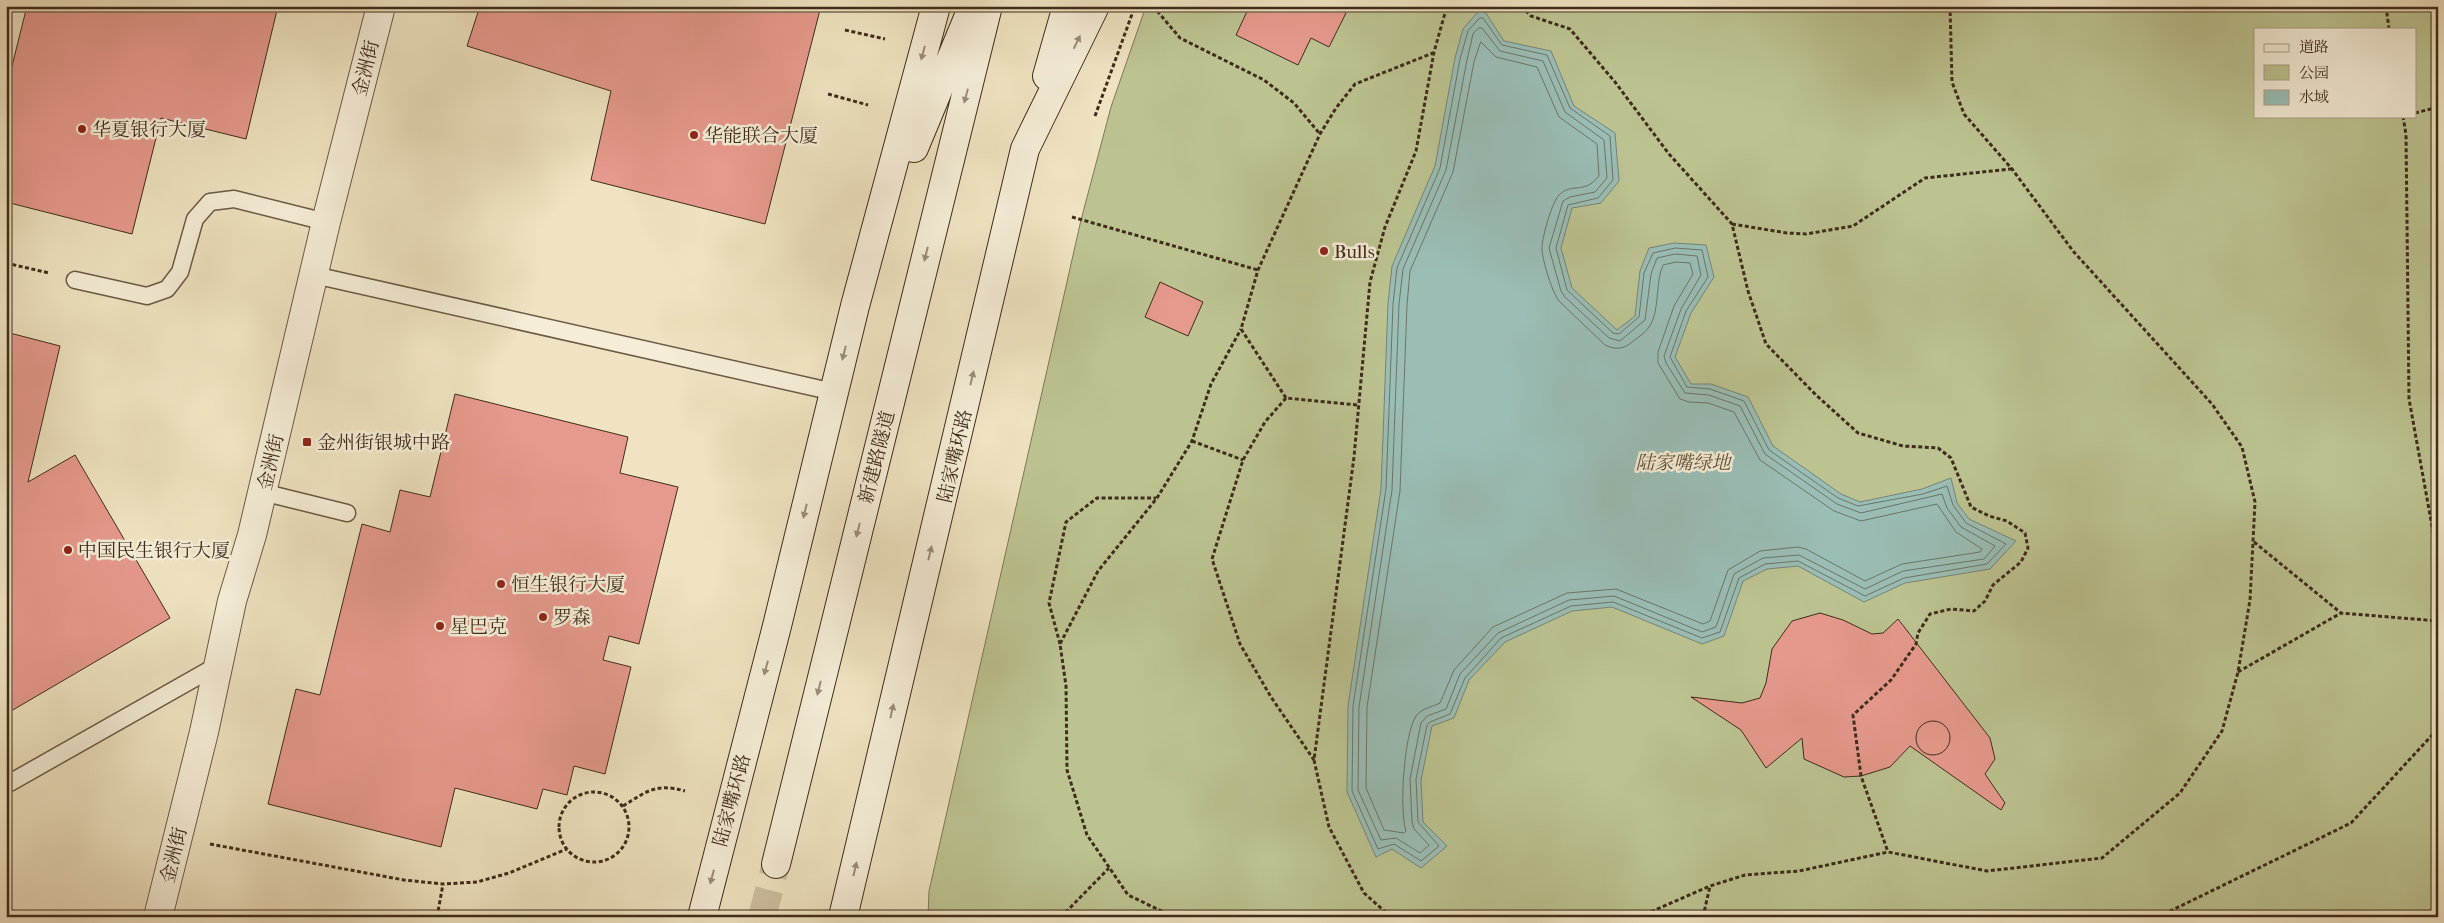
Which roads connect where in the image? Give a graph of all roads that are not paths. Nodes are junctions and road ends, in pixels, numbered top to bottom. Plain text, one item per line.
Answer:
1 (381, 6) edge
2 (936, 6) edge
3 (973, 6) edge
4 (988, 6) edge
5 (1008, 6) edge
6 (1067, 6) edge
7 (1095, 6) edge
8 (978, 49) junction
9 (1025, 149) junction
10 (326, 222) junction
11 (314, 275) junction
12 (75, 280) road end
13 (855, 306) junction
14 (834, 392) junction
15 (262, 492) junction
16 (347, 513) dead end
17 (218, 665) junction
18 (6, 785) edge
19 (776, 864) tunnel mouth
20 (158, 917) edge
21 (702, 917) edge
22 (843, 917) edge

1 - 10 main road, 金洲街
2 -> 13 main road, 陆家嘴环路
3 - 13 main road, 陆家嘴环路
4 - 8 main road, 新建路隧道
5 - 8 main road, 新建路隧道
6 - 9 main road
9 -> 7 main road, 陆家嘴环路
8 -> 19 main road, 新建路隧道
22 -> 9 main road, 陆家嘴环路
10 - 11 main road, 金洲街
10 - 12 lane
11 - 14 lane
11 - 15 main road, 金洲街
13 -> 14 main road, 陆家嘴环路
14 -> 21 main road, 陆家嘴环路
15 - 16 lane
15 - 17 main road, 金洲街
17 - 18 lane
17 - 20 main road, 金洲街

